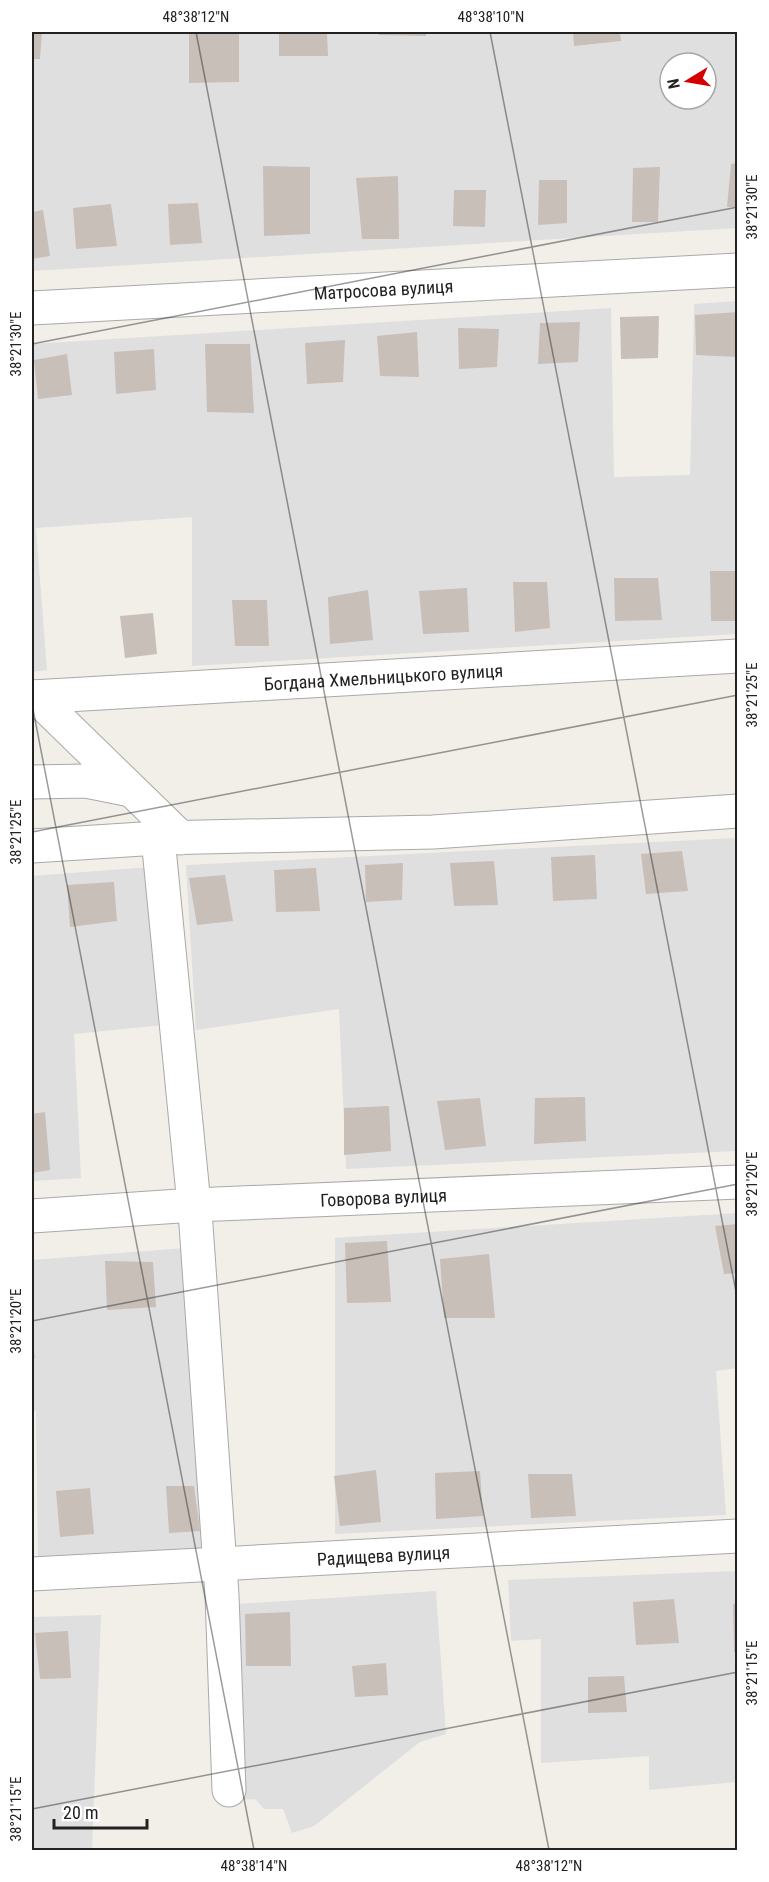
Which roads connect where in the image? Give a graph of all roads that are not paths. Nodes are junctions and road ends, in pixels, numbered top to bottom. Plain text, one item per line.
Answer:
1 (738, 270) edge
2 (32, 308) edge
3 (738, 656) edge
4 (34, 697) edge
5 (32, 782) edge
6 (131, 790) junction
7 (738, 811) edge
8 (169, 838) junction
9 (32, 846) edge
10 (738, 1182) edge
11 (194, 1205) junction
12 (32, 1216) edge
13 (738, 1536) edge
14 (220, 1564) junction
15 (32, 1574) edge
16 (229, 1790) dead end

1 - 2 street, Матросова вулиця
3 - 4 street, Богдана Хмельницького вулиця
4 - 6 street
5 - 6 street
6 - 8 street
7 - 8 street
8 - 9 street
8 - 11 street
10 - 11 street, Говорова вулиця
11 - 12 street, Говорова вулиця
11 - 14 street
13 - 14 street, Радищева вулиця
14 - 15 street, Радищева вулиця
14 - 16 street

